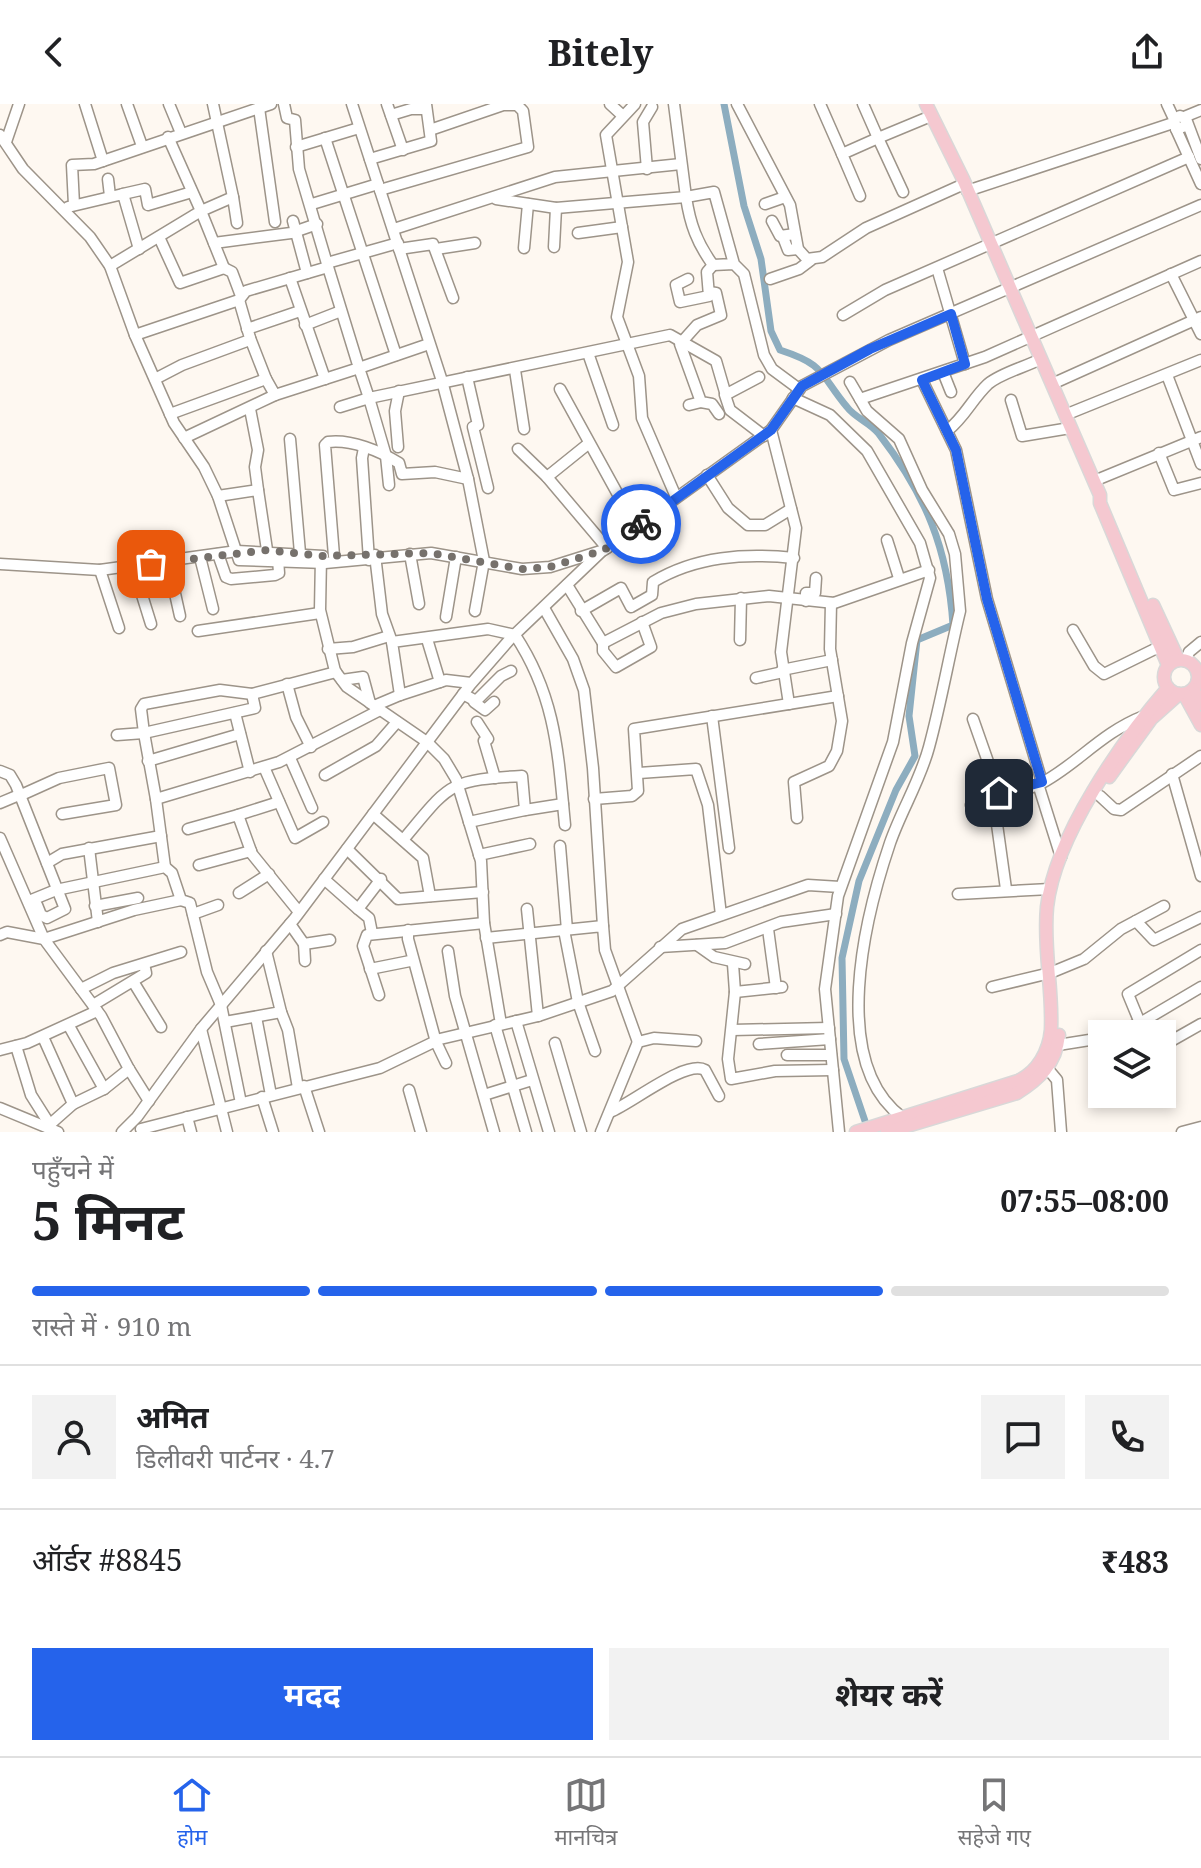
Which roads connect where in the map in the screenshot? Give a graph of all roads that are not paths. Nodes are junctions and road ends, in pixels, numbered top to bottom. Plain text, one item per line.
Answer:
1 (19, 104) edge
2 (85, 104) edge
3 (127, 104) edge
4 (169, 104) edge
5 (213, 104) edge
6 (284, 104) edge
7 (352, 104) edge
8 (610, 104) edge
9 (635, 104) edge
10 (674, 104) edge
11 (737, 104) edge
12 (820, 104) edge
13 (863, 104) edge
14 (1167, 104) edge
15 (1177, 104) edge
16 (523, 105) edge
17 (263, 106) edge
18 (426, 107) edge
19 (652, 107) dead end
20 (930, 108) edge
21 (389, 109) edge
22 (1201, 110) edge
23 (623, 116) junction
24 (219, 121) junction
25 (1179, 122) junction
26 (359, 128) junction
27 (430, 130) junction
28 (181, 133) junction
29 (168, 137) junction
30 (3, 138) edge
31 (325, 138) junction
32 (878, 138) junction
33 (142, 146) junction
34 (296, 147) junction
35 (403, 150) junction
36 (842, 154) junction
37 (1189, 157) junction
38 (370, 159) junction
39 (1201, 159) edge
40 (103, 161) junction
41 (681, 164) junction
42 (647, 169) junction
43 (614, 173) junction
44 (108, 179) dead end
45 (1201, 184) edge
46 (379, 187) junction
47 (966, 187) junction
48 (192, 192) junction
49 (903, 192) dead end
50 (123, 194) junction
51 (344, 194) junction
52 (110, 196) junction
53 (860, 196) dead end
54 (233, 197) junction
55 (686, 197) junction
56 (785, 197) junction
57 (494, 199) junction
58 (312, 204) junction
59 (528, 204) junction
60 (765, 204) dead end
61 (74, 205) junction
62 (618, 205) junction
63 (1201, 205) edge
64 (556, 208) junction
65 (63, 209) junction
66 (201, 211) junction
67 (772, 221) dead end
68 (275, 222) dead end
69 (237, 223) dead end
70 (317, 224) junction
71 (294, 226) junction
72 (622, 227) junction
73 (394, 229) junction
74 (578, 233) dead end
75 (795, 234) junction
76 (159, 237) junction
77 (783, 237) junction
78 (214, 243) junction
79 (475, 243) dead end
80 (989, 244) junction
81 (399, 246) junction
82 (554, 247) dead end
83 (524, 248) dead end
84 (139, 249) junction
85 (436, 249) junction
86 (798, 249) junction
87 (363, 253) junction
88 (811, 260) junction
89 (1201, 261) edge
90 (734, 264) junction
91 (327, 265) junction
92 (713, 265) junction
93 (110, 266) junction
94 (224, 268) junction
95 (937, 268) junction
96 (307, 273) junction
97 (1171, 274) junction
98 (290, 278) junction
99 (688, 279) dead end
100 (770, 279) dead end
101 (1010, 289) junction
102 (709, 292) junction
103 (240, 298) junction
104 (453, 298) dead end
105 (300, 311) junction
106 (341, 311) junction
107 (951, 314) junction
108 (843, 315) dead end
109 (1197, 318) edge
110 (305, 325) junction
111 (249, 333) junction
112 (1201, 334) edge
113 (135, 335) junction
114 (1031, 337) junction
115 (681, 341) junction
116 (429, 344) junction
117 (626, 344) junction
118 (588, 353) junction
119 (396, 355) junction
120 (1041, 359) junction
121 (1201, 360) edge
122 (965, 364) junction
123 (359, 368) junction
124 (515, 370) junction
125 (943, 372) junction
126 (1167, 375) junction
127 (467, 377) junction
128 (759, 377) dead end
129 (155, 379) junction
130 (266, 379) junction
131 (325, 379) junction
132 (922, 380) junction
133 (442, 381) junction
134 (850, 382) dead end
135 (1052, 384) junction
136 (560, 389) dead end
137 (399, 391) junction
138 (798, 391) junction
139 (725, 392) junction
140 (951, 392) dead end
141 (275, 395) junction
142 (369, 398) junction
143 (860, 399) junction
144 (1011, 400) dead end
145 (701, 402) junction
146 (689, 405) dead end
147 (340, 407) dead end
148 (250, 409) junction
149 (170, 414) junction
150 (719, 414) dead end
151 (1068, 421) junction
152 (613, 425) dead end
153 (524, 429) dead end
154 (947, 431) junction
155 (767, 433) junction
156 (184, 438) junction
157 (1197, 438) edge
158 (290, 439) dead end
159 (588, 444) junction
160 (398, 447) dead end
161 (364, 448) junction
162 (518, 449) dead end
163 (1159, 453) junction
164 (386, 456) junction
165 (1201, 464) edge
166 (707, 475) junction
167 (547, 477) junction
168 (468, 479) junction
169 (1094, 481) junction
170 (1201, 483) edge
171 (389, 485) dead end
172 (488, 488) dead end
173 (258, 490) junction
174 (1100, 495) junction
175 (218, 496) junction
176 (676, 497) junction
177 (791, 509) junction
178 (627, 534) junction
179 (887, 540) dead end
180 (605, 549) junction
181 (267, 550) junction
182 (300, 553) junction
183 (218, 554) junction
184 (410, 554) junction
185 (238, 555) junction
186 (334, 556) junction
187 (200, 557) junction
188 (374, 557) junction
189 (456, 557) junction
190 (794, 558) junction
191 (278, 559) junction
192 (321, 560) junction
193 (484, 561) junction
194 (168, 562) junction
195 (0, 564) edge
196 (133, 566) junction
197 (100, 570) junction
198 (929, 570) junction
199 (816, 578) dead end
200 (899, 578) junction
201 (567, 585) junction
202 (741, 598) junction
203 (789, 600) junction
204 (806, 601) junction
205 (831, 603) junction
206 (419, 604) dead end
207 (544, 608) junction
208 (213, 609) dead end
209 (475, 611) dead end
210 (581, 611) junction
211 (320, 613) junction
212 (180, 616) dead end
213 (446, 617) dead end
214 (642, 622) junction
215 (151, 624) dead end
216 (119, 628) dead end
217 (1073, 630) dead end
218 (198, 631) dead end
219 (515, 635) junction
220 (390, 639) junction
221 (427, 639) junction
222 (740, 640) dead end
223 (1201, 642) edge
224 (603, 643) junction
225 (1161, 646) junction
226 (328, 649) junction
227 (832, 660) junction
228 (1177, 661) junction
229 (511, 671) dead end
230 (782, 671) junction
231 (339, 676) junction
232 (756, 678) dead end
233 (440, 682) junction
234 (471, 683) junction
235 (287, 684) junction
236 (1187, 687) edge
237 (252, 694) junction
238 (463, 694) junction
239 (400, 695) junction
240 (838, 696) junction
241 (474, 702) junction
242 (494, 702) dead end
243 (789, 704) junction
244 (1201, 704) edge
245 (375, 706) junction
246 (235, 713) junction
247 (712, 716) junction
248 (1148, 718) junction
249 (973, 719) dead end
250 (397, 722) junction
251 (477, 722) dead end
252 (1201, 725) edge
253 (144, 733) junction
254 (240, 734) junction
255 (117, 735) dead end
256 (427, 742) junction
257 (311, 747) junction
258 (1201, 756) edge
259 (290, 758) junction
260 (148, 761) junction
261 (264, 767) junction
262 (0, 771) edge
263 (250, 772) junction
264 (639, 773) junction
265 (1172, 774) junction
266 (325, 775) dead end
267 (495, 778) junction
268 (457, 783) junction
269 (1040, 783) junction
270 (999, 793) junction
271 (19, 795) junction
272 (1100, 796) junction
273 (156, 799) junction
274 (594, 799) junction
275 (279, 802) junction
276 (0, 803) edge
277 (563, 804) junction
278 (971, 805) dead end
279 (312, 808) dead end
280 (525, 810) junction
281 (995, 810) dead end
282 (62, 814) dead end
283 (373, 814) junction
284 (238, 815) junction
285 (797, 818) dead end
286 (323, 822) dead end
287 (469, 822) junction
288 (565, 825) dead end
289 (188, 829) dead end
290 (161, 836) junction
291 (0, 838) edge
292 (403, 840) junction
293 (530, 844) dead end
294 (560, 846) dead end
295 (89, 848) junction
296 (729, 848) dead end
297 (347, 849) junction
298 (251, 851) junction
299 (479, 855) junction
300 (1061, 857) junction
301 (47, 863) junction
302 (199, 865) dead end
303 (165, 867) junction
304 (269, 874) junction
305 (1201, 876) edge
306 (324, 879) junction
307 (381, 879) junction
308 (92, 881) junction
309 (840, 887) junction
310 (59, 889) junction
311 (1006, 889) junction
312 (1050, 889) junction
313 (483, 892) junction
314 (239, 893) dead end
315 (958, 894) dead end
316 (430, 896) junction
317 (138, 898) dead end
318 (32, 900) junction
319 (181, 900) junction
320 (218, 905) dead end
321 (95, 906) junction
322 (1164, 906) dead end
323 (358, 909) junction
324 (527, 909) dead end
325 (299, 912) junction
326 (193, 914) junction
327 (836, 914) junction
328 (721, 915) junction
329 (1201, 917) edge
330 (1136, 921) junction
331 (98, 922) junction
332 (484, 923) junction
333 (290, 924) junction
334 (603, 926) junction
335 (768, 929) junction
336 (408, 930) junction
337 (565, 930) junction
338 (1, 932) edge
339 (372, 933) junction
340 (528, 934) junction
341 (486, 938) junction
342 (44, 939) junction
343 (330, 940) dead end
344 (730, 942) junction
345 (304, 944) junction
346 (697, 945) junction
347 (660, 947) junction
348 (1201, 950) edge
349 (266, 951) junction
350 (448, 951) dead end
351 (181, 952) dead end
352 (305, 961) dead end
353 (410, 961) dead end
354 (144, 964) junction
355 (736, 964) junction
356 (370, 969) junction
357 (1053, 972) junction
358 (134, 983) junction
359 (992, 987) dead end
360 (1201, 987) edge
361 (617, 988) junction
362 (81, 989) junction
363 (735, 992) junction
364 (379, 995) dead end
365 (578, 1002) junction
366 (221, 1005) junction
367 (95, 1008) junction
368 (281, 1012) junction
369 (538, 1016) junction
370 (256, 1017) junction
371 (1139, 1020) edge
372 (1145, 1020) edge
373 (516, 1021) junction
374 (225, 1022) junction
375 (498, 1024) junction
376 (1201, 1024) edge
377 (69, 1026) junction
378 (161, 1027) dead end
379 (201, 1029) junction
380 (785, 1029) junction
381 (732, 1030) junction
382 (829, 1033) junction
383 (467, 1034) junction
384 (43, 1037) junction
385 (1176, 1038) edge
386 (1088, 1040) edge
387 (696, 1041) dead end
388 (436, 1042) junction
389 (638, 1042) junction
390 (786, 1042) junction
391 (555, 1043) dead end
392 (759, 1044) dead end
393 (1058, 1045) junction
394 (16, 1046) junction
395 (0, 1050) edge
396 (595, 1051) dead end
397 (787, 1055) junction
398 (831, 1055) junction
399 (446, 1063) dead end
400 (1047, 1068) junction
401 (129, 1069) junction
402 (788, 1070) junction
403 (833, 1070) junction
404 (731, 1079) junction
405 (532, 1080) junction
406 (301, 1087) junction
407 (513, 1087) junction
408 (104, 1089) junction
409 (409, 1090) dead end
410 (484, 1095) junction
411 (266, 1096) junction
412 (149, 1101) junction
413 (241, 1103) junction
414 (73, 1104) junction
415 (0, 1108) edge
416 (220, 1108) junction
417 (610, 1112) junction
418 (137, 1117) junction
419 (187, 1117) junction
420 (903, 1118) junction
421 (1201, 1127) edge
422 (52, 1128) edge
423 (141, 1130) edge
424 (890, 1130) edge
425 (859, 1131) edge
426 (122, 1132) edge
427 (191, 1132) edge
428 (227, 1132) edge
429 (273, 1132) edge
430 (319, 1132) edge
431 (421, 1132) edge
432 (494, 1132) edge
433 (526, 1132) edge
434 (549, 1132) edge
435 (581, 1132) edge
436 (601, 1132) edge
437 (839, 1132) edge
438 (1061, 1132) edge
439 (1182, 1132) edge

1 - 30 street
2 - 40 street
3 - 33 street
4 - 28 street
5 - 24 street
6 - 34 street
7 - 26 street
8 - 23 street
9 - 23 street
10 - 41 street
11 - 56 street
12 - 36 street
13 - 32 street
14 - 25 street
15 - 25 street
16 - 27 street
16 - 46 street
17 - 24 street
17 - 68 street
18 - 21 street
18 - 27 street
19 - 42 street
20 - 32 street
20 - 47 main road
21 - 35 street
22 - 25 street
23 - 43 street
24 - 28 street
24 - 54 street
25 - 37 street
25 - 39 street
25 - 47 street
26 - 31 street
26 - 38 street
27 - 35 street
28 - 29 street
29 - 33 street
29 - 48 street
30 - 65 street
31 - 34 street
31 - 51 street
32 - 36 street
32 - 49 street
33 - 40 street
34 - 58 street
35 - 38 street
36 - 53 street
37 - 45 street
37 - 80 street
38 - 46 street
40 - 61 street
41 - 42 street
41 - 55 street
42 - 43 street
43 - 57 street
43 - 62 street
44 - 52 street
46 - 51 street
46 - 73 street
47 - 80 main road
47 - 88 street
48 - 50 street
48 - 66 street
50 - 52 street
50 - 84 street
51 - 58 street
51 - 87 street
52 - 61 street
54 - 66 street
54 - 69 street
55 - 62 street
55 - 90 street
55 - 92 street
56 - 60 street
56 - 75 street
57 - 59 street
57 - 73 street
58 - 70 street
59 - 64 street
59 - 83 street
61 - 65 street
62 - 64 street
62 - 72 street
63 - 101 street
64 - 82 street
65 - 93 street
66 - 76 street
66 - 78 street
67 - 77 street
70 - 71 street
70 - 91 street
71 - 78 street
71 - 96 street
72 - 74 street
72 - 117 street
73 - 81 street
75 - 77 street
75 - 86 street
76 - 84 street
76 - 94 street
77 - 86 street
78 - 94 street
79 - 85 street
80 - 95 street
80 - 101 main road
81 - 85 street
81 - 87 street
81 - 116 street
84 - 93 street
85 - 104 street
86 - 88 street
87 - 91 street
87 - 119 street
88 - 100 street
89 - 97 street
90 - 92 street
90 - 138 street
91 - 96 street
91 - 106 street
92 - 102 street
93 - 113 street
94 - 103 street
95 - 107 street
95 - 108 street
96 - 98 street
97 - 109 street
97 - 114 street
98 - 103 street
98 - 105 street
99 - 102 street
101 - 107 street
101 - 114 main road
102 - 115 street
103 - 111 street
103 - 113 street
105 - 110 street
105 - 111 street
106 - 110 street
106 - 123 street
107 - 122 street
107 - 138 street
109 - 112 street
109 - 135 street
110 - 131 street
111 - 129 street
111 - 130 street
113 - 129 street
114 - 120 main road
114 - 122 street
115 - 117 street
115 - 139 street
115 - 145 street
116 - 119 street
116 - 133 street
117 - 118 street
117 - 176 street
118 - 124 street
118 - 152 street
119 - 123 street
120 - 135 main road
120 - 154 street
121 - 126 street
122 - 125 street
123 - 131 street
123 - 142 street
124 - 127 street
124 - 153 street
125 - 132 street
125 - 140 street
126 - 151 street
126 - 157 street
127 - 133 street
127 - 172 street
128 - 139 street
129 - 149 street
130 - 141 street
130 - 149 street
131 - 141 street
132 - 143 street
132 - 154 street
133 - 137 street
133 - 168 street
134 - 143 street
135 - 151 main road
136 - 159 street
137 - 142 street
137 - 160 street
138 - 155 street
138 - 198 street
139 - 155 street
141 - 148 street
142 - 147 street
142 - 164 street
143 - 420 street
144 - 151 street
145 - 146 street
145 - 150 street
148 - 156 street
148 - 173 street
149 - 156 street
151 - 169 main road
154 - 269 street
155 - 166 street
155 - 177 street
156 - 175 street
157 - 163 street
157 - 165 street
158 - 182 street
159 - 167 street
159 - 178 street
161 - 164 street
161 - 186 street
161 - 188 street
162 - 167 street
163 - 169 street
163 - 170 street
164 - 168 street
164 - 171 street
166 - 176 street
166 - 177 street
167 - 180 street
168 - 193 street
169 - 174 main road
173 - 175 street
173 - 181 street
174 - 225 main road
174 - 228 main road
175 - 185 street
176 - 178 street
177 - 190 street
178 - 180 street
179 - 200 street
180 - 193 street
180 - 201 street
181 - 182 street
181 - 185 street
182 - 192 street
183 - 185 street
183 - 187 street
183 - 191 street
184 - 188 street
184 - 189 street
184 - 206 street
185 - 191 street
186 - 188 street
186 - 192 street
187 - 194 street
187 - 208 street
188 - 192 street
188 - 220 street
189 - 193 street
189 - 213 street
190 - 203 street
190 - 210 street
191 - 192 street
192 - 211 street
193 - 209 street
194 - 196 street
194 - 212 street
195 - 197 street
196 - 197 street
196 - 215 street
197 - 216 street
198 - 200 street
198 - 309 street
199 - 204 street
200 - 205 street
201 - 207 street
201 - 210 street
202 - 203 street
202 - 214 street
202 - 222 street
203 - 204 street
203 - 230 street
204 - 205 street
205 - 227 street
207 - 219 street
207 - 274 street
210 - 224 street
211 - 218 street
211 - 226 street
214 - 224 street
214 - 224 street
217 - 225 street
219 - 221 street
219 - 234 street
219 - 277 street
220 - 221 street
220 - 226 street
220 - 239 street
221 - 233 street
223 - 228 street
225 - 228 main road
226 - 231 street
227 - 230 street
227 - 240 street
228 - 236 main road
228 - 236 main road
229 - 241 street
230 - 232 street
230 - 243 street
231 - 235 street
231 - 245 street
231 - 245 street
233 - 234 street
233 - 239 street
234 - 238 street
235 - 237 street
235 - 257 street
236 - 244 main road
236 - 248 main road
236 - 252 main road
237 - 246 street
237 - 253 street
238 - 241 street
238 - 256 street
239 - 245 street
240 - 243 street
240 - 285 street
241 - 242 street
243 - 247 street
245 - 250 street
245 - 257 street
246 - 253 street
246 - 254 street
247 - 264 street
247 - 296 street
248 - 269 street
248 - 272 main road
248 - 300 main road
249 - 270 street
250 - 256 street
250 - 266 street
251 - 267 street
253 - 255 street
253 - 260 street
254 - 260 street
254 - 263 street
256 - 268 street
256 - 283 street
257 - 259 street
258 - 265 street
259 - 261 street
259 - 279 street
260 - 273 street
261 - 263 street
261 - 275 street
262 - 271 street
263 - 273 street
264 - 274 street
264 - 328 street
265 - 272 street
265 - 305 street
267 - 268 street
267 - 280 street
268 - 287 street
268 - 292 street
269 - 270 street
269 - 300 street
270 - 278 street
271 - 276 street
271 - 282 street
271 - 301 street
272 - 357 main road
273 - 290 street
274 - 334 street
275 - 284 street
275 - 286 street
277 - 280 street
277 - 288 street
280 - 287 street
281 - 311 street
283 - 292 street
283 - 297 street
284 - 289 street
284 - 298 street
287 - 299 street
290 - 295 street
290 - 303 street
291 - 318 street
292 - 316 street
293 - 299 street
294 - 337 street
295 - 301 street
295 - 308 street
297 - 306 street
297 - 307 street
298 - 302 street
298 - 304 street
299 - 313 street
300 - 312 main road
301 - 310 street
303 - 308 street
303 - 319 street
304 - 314 street
304 - 325 street
306 - 323 street
306 - 325 street
307 - 316 street
307 - 323 street
308 - 310 street
308 - 321 street
309 - 327 street
309 - 328 street
310 - 318 street
310 - 318 street
311 - 312 street
311 - 315 street
312 - 357 main road
313 - 316 street
313 - 332 street
317 - 321 street
318 - 342 street
319 - 326 street
319 - 331 street
320 - 326 street
321 - 331 street
322 - 330 street
323 - 339 street
324 - 340 street
325 - 333 street
326 - 366 street
327 - 335 street
327 - 382 street
328 - 347 street
329 - 330 street
330 - 357 street
331 - 342 street
332 - 336 street
332 - 341 street
333 - 345 street
333 - 349 street
334 - 337 street
334 - 361 street
335 - 344 street
335 - 363 street
336 - 339 street
336 - 388 street
337 - 340 street
337 - 365 street
338 - 342 street
339 - 356 street
340 - 341 street
340 - 369 street
341 - 375 street
342 - 362 street
343 - 345 street
344 - 346 street
344 - 355 street
345 - 352 street
346 - 347 street
346 - 355 street
347 - 361 street
348 - 371 street
349 - 366 street
349 - 368 street
350 - 383 street
351 - 354 street
353 - 356 street
354 - 358 street
354 - 362 street
355 - 363 street
356 - 364 street
357 - 359 street
357 - 393 main road
357 - 420 main road
358 - 367 street
358 - 378 street
360 - 372 street
361 - 365 street
361 - 389 street
362 - 367 street
363 - 381 street
365 - 369 street
365 - 396 street
366 - 374 street
366 - 379 street
367 - 377 street
367 - 401 street
368 - 370 street
368 - 406 street
369 - 373 street
370 - 374 street
370 - 411 street
373 - 375 street
373 - 405 street
374 - 413 street
375 - 383 street
375 - 407 street
376 - 385 street
377 - 384 street
377 - 408 street
379 - 412 street
379 - 416 street
380 - 381 street
380 - 382 street
380 - 390 street
381 - 404 street
382 - 390 street
382 - 398 street
383 - 388 street
383 - 410 street
384 - 394 street
384 - 414 street
386 - 393 street
387 - 389 street
388 - 399 street
388 - 406 street
389 - 417 street
390 - 392 street
390 - 397 street
391 - 435 street
393 - 400 main road
394 - 395 street
394 - 422 street
397 - 398 street
397 - 402 street
398 - 403 street
400 - 424 main road
400 - 438 street
401 - 408 street
401 - 412 street
402 - 403 street
402 - 404 street
403 - 437 street
404 - 417 street
405 - 407 street
405 - 434 street
406 - 411 street
406 - 430 street
407 - 410 street
407 - 433 street
408 - 414 street
409 - 431 street
410 - 432 street
411 - 413 street
411 - 429 street
412 - 418 street
413 - 416 street
414 - 422 street
415 - 422 street
416 - 419 street
416 - 428 street
417 - 436 street
418 - 423 street
418 - 426 street
419 - 423 street
419 - 427 street
420 - 424 main road
421 - 439 street
424 - 425 main road

